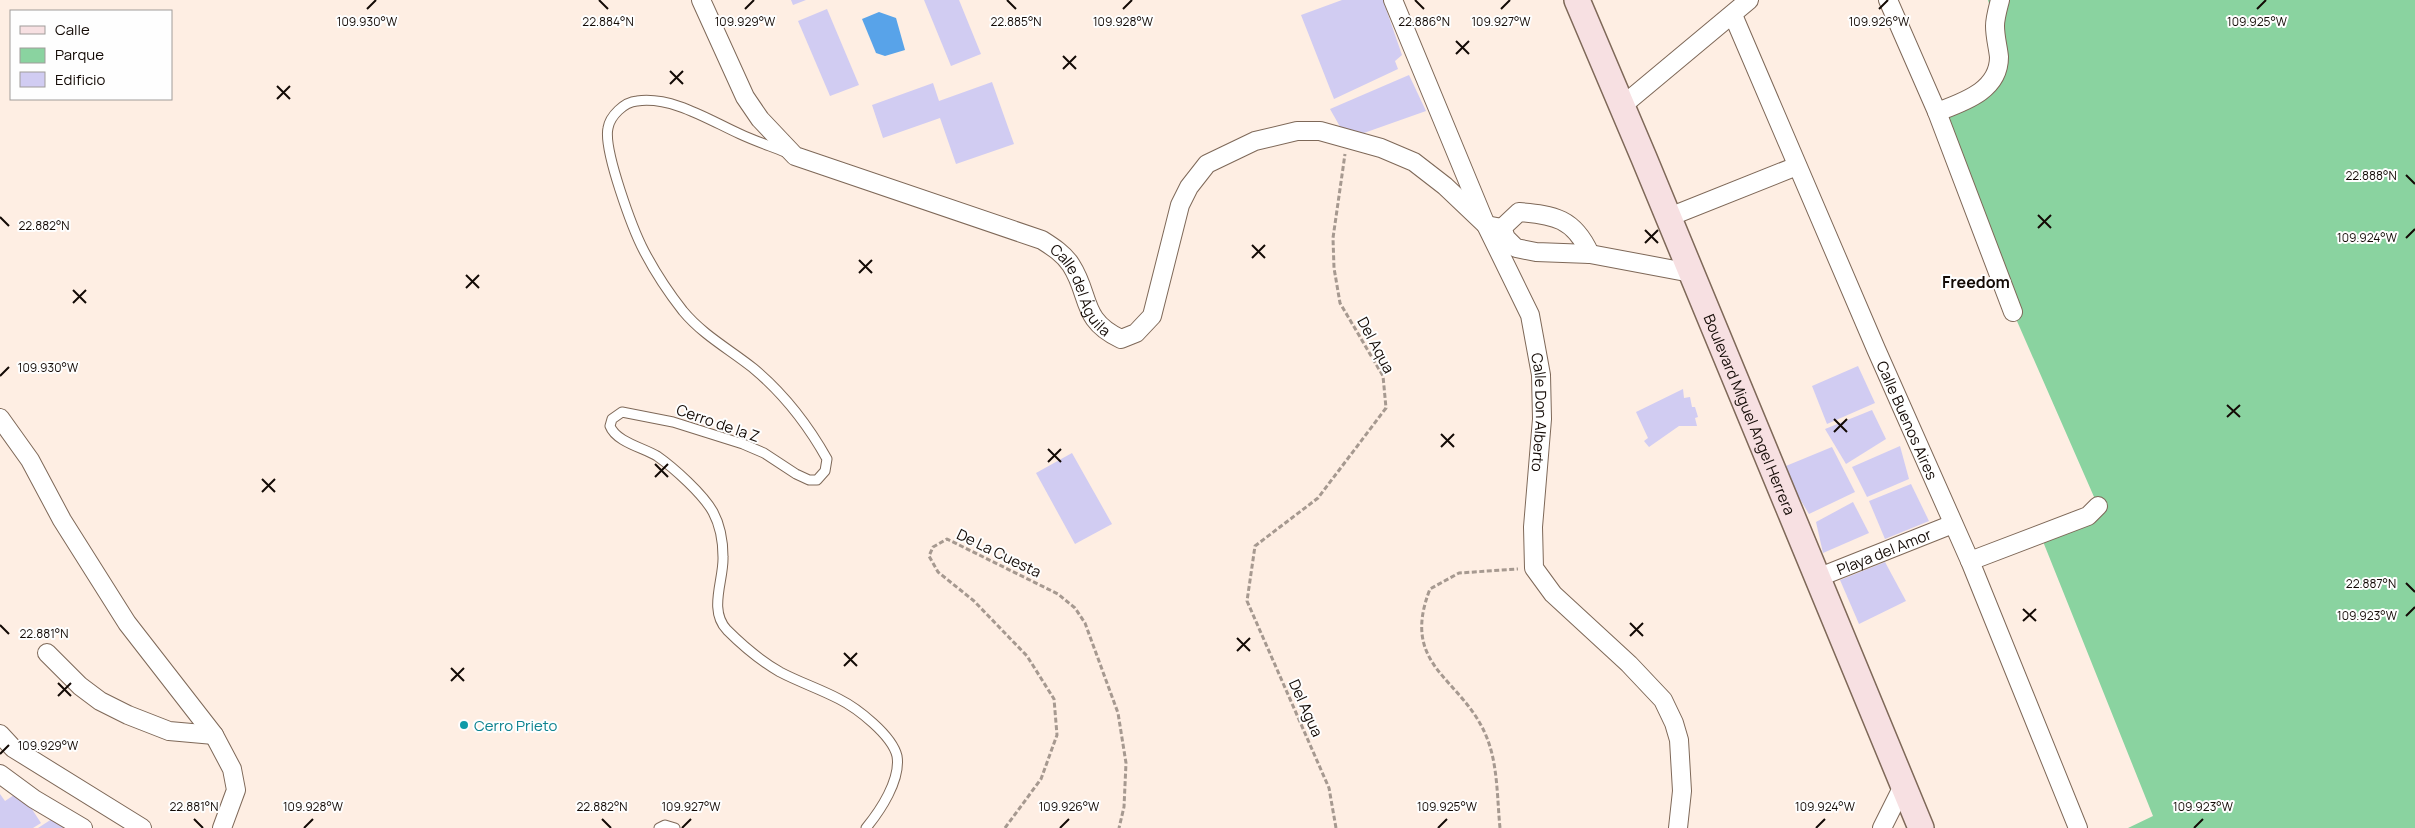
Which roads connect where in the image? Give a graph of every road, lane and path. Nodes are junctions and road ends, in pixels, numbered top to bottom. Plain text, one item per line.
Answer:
1 (701, 0) edge
2 (1393, 0) edge
3 (1749, 0) edge
4 (1888, 0) edge
5 (2000, 0) edge
6 (1581, 2) edge
7 (1733, 15) junction
8 (1622, 106) junction
9 (1937, 112) junction
10 (1347, 139) junction
11 (795, 156) junction
12 (1797, 166) junction
13 (1669, 217) junction
14 (1494, 226) junction
15 (1590, 254) junction
16 (1692, 273) junction
17 (2013, 312) dead end
18 (0, 418) edge
19 (2098, 506) dead end
20 (1953, 524) junction
21 (1970, 561) junction
22 (1534, 568) junction
23 (1817, 578) junction
24 (1246, 601) joint
25 (47, 653) dead end
26 (0, 734) edge
27 (214, 734) junction
28 (0, 774) edge
29 (1903, 786) junction
30 (83, 828) edge
31 (142, 828) edge
32 (222, 828) edge
33 (659, 828) edge
34 (675, 828) edge
35 (866, 828) edge
36 (1005, 828) edge
37 (1118, 828) edge
38 (1336, 828) edge
39 (1500, 828) edge
40 (1678, 828) edge
41 (1882, 828) edge
42 (1921, 828) edge
43 (2078, 828) edge

1 - 11 street, Calle del Águila
2 - 14 street, Calle Don Alberto
3 - 7 street
4 - 9 street
5 - 9 street
6 - 8 street, Boulevard Miguel Angel Herrera
7 - 8 street
7 - 12 street, Calle Buenos Aires
8 - 13 street, Boulevard Miguel Angel Herrera
9 - 17 street
10 - 11 street, Calle del Águila
10 - 14 street, Calle del Águila
10 - 24 path, Del Aqua
11 - 35 lane, Cerro de la Z
12 - 13 street
12 - 20 street, Calle Buenos Aires
13 - 16 street, Boulevard Miguel Angel Herrera
14 - 15 street, Calle del Águila
14 - 15 street
14 - 22 street, Calle Don Alberto
15 - 16 street, Calle del Águila
16 - 23 street, Boulevard Miguel Angel Herrera
18 - 27 street
19 - 21 street
20 - 21 street, Calle Buenos Aires
20 - 23 street, Playa del Amor
21 - 43 street, Calle Buenos Aires
22 - 39 path
22 - 40 street
23 - 29 street, Boulevard Miguel Angel Herrera
24 - 38 path, Del Agua
25 - 27 street
26 - 31 street
27 - 32 street
28 - 30 street
29 - 41 street
29 - 42 street, Boulevard Miguel Angel Herrera
33 - 34 lane
36 - 37 path, De La Cuesta

